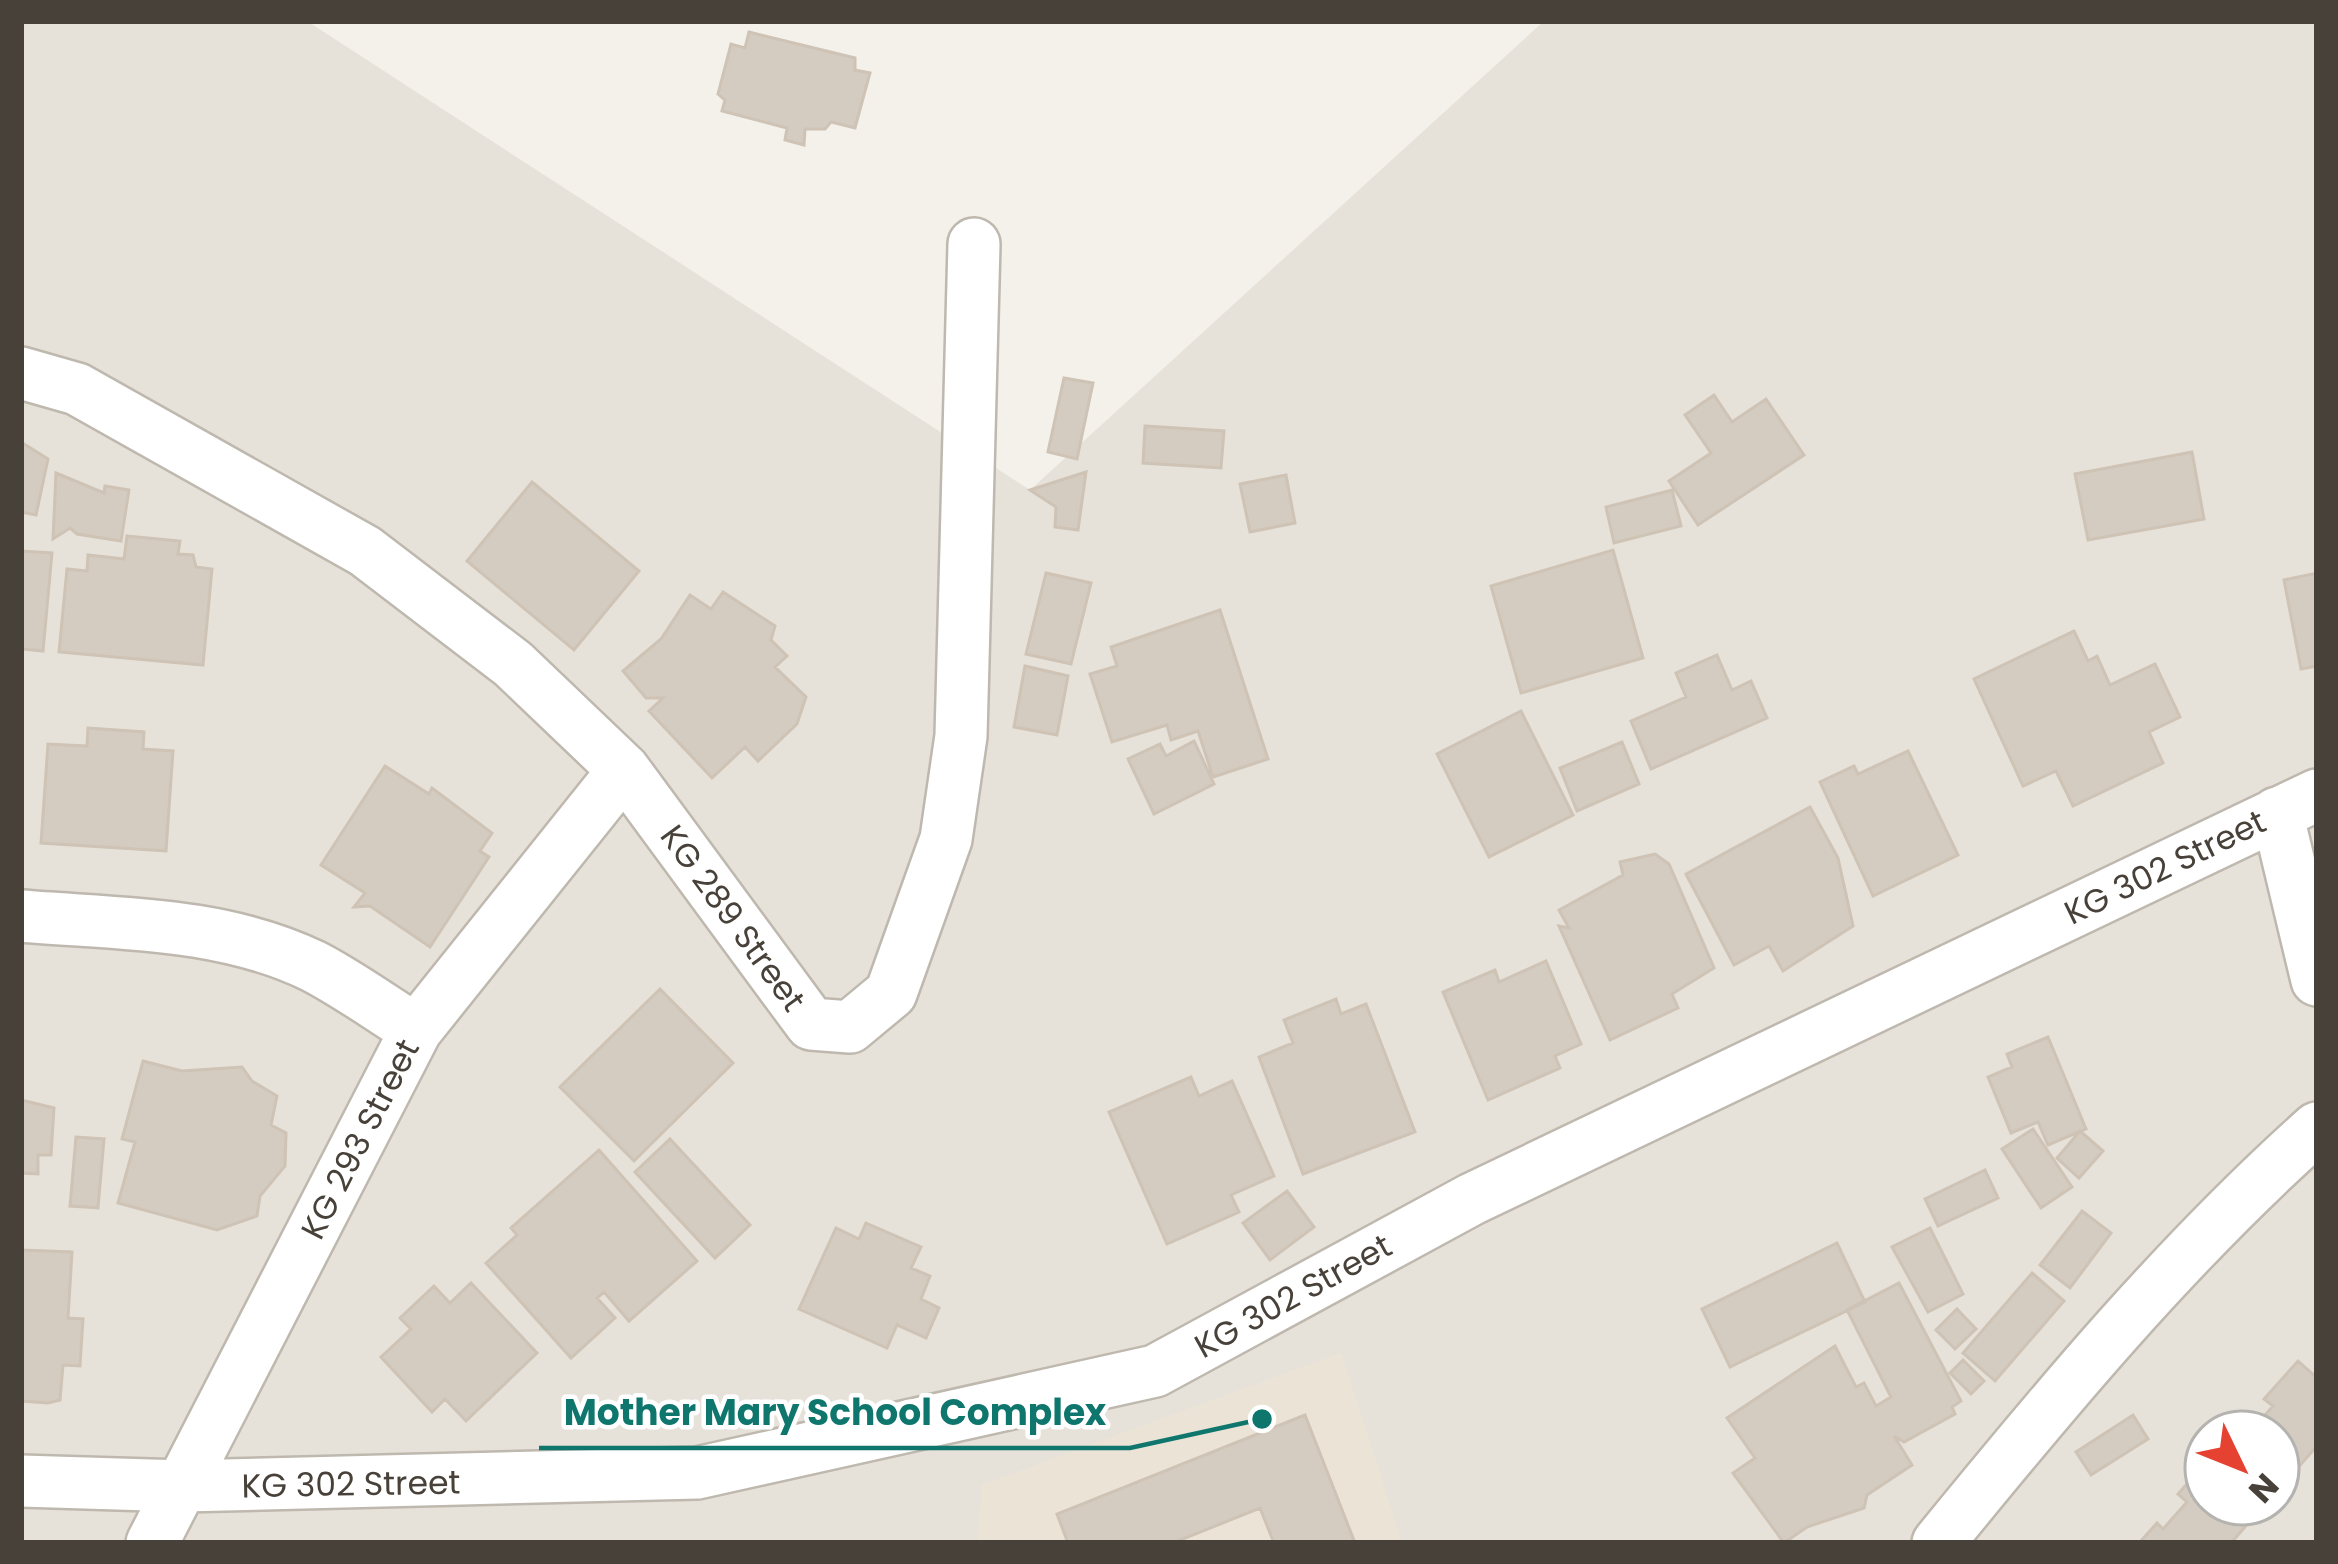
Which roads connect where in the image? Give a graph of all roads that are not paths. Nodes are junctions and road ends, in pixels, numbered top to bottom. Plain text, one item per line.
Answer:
1 (974, 244) dead end
2 (21, 373) edge
3 (624, 770) junction
4 (2297, 804) edge
5 (21, 916) edge
6 (2317, 980) edge
7 (416, 1030) junction
8 (2317, 1128) edge
9 (21, 1480) edge
10 (182, 1486) junction
11 (152, 1543) edge
12 (1938, 1543) edge

1 - 3 street, KG 289 Street
2 - 3 street, KG 289 Street
3 - 7 street, KG 293 Street
4 - 6 street
4 - 10 street, KG 302 Street
5 - 7 street
7 - 10 street, KG 293 Street
8 - 12 street
9 - 10 street, KG 302 Street
10 - 11 street, KG 293 Street

